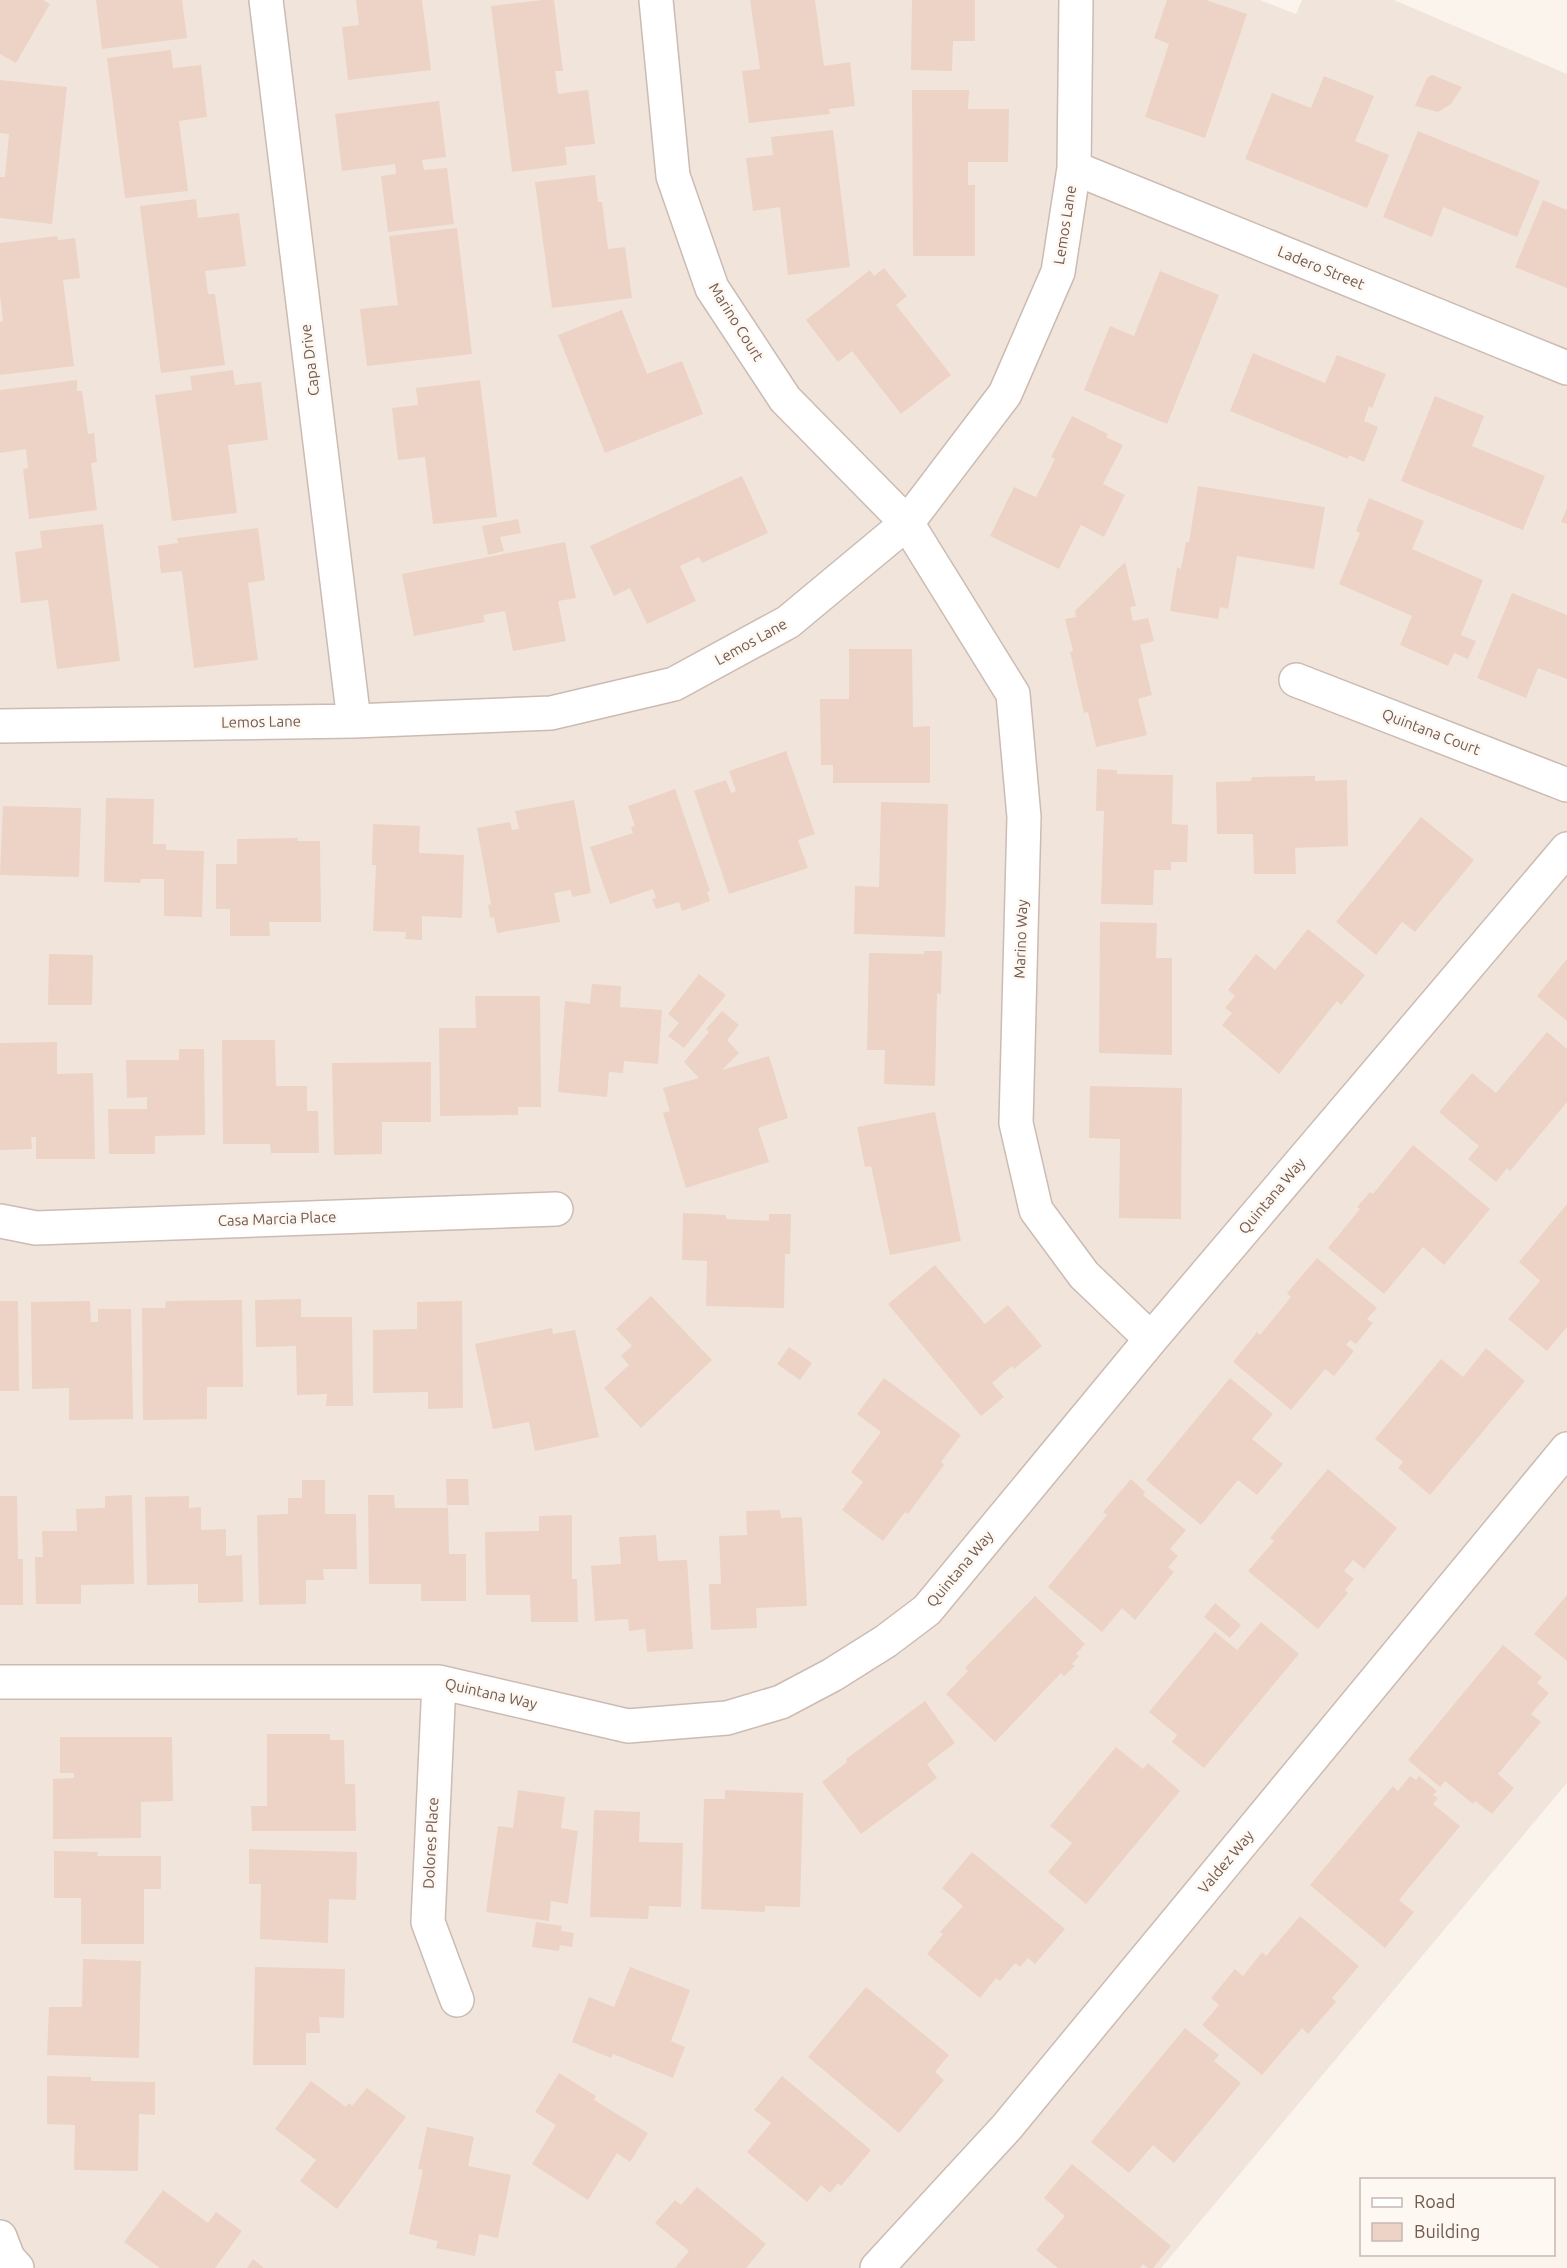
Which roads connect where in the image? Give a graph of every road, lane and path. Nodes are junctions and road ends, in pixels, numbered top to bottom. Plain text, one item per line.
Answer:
1 (266, 0) edge
2 (656, 0) edge
3 (1076, 0) edge
4 (1074, 168) junction
5 (1567, 368) edge
6 (907, 523) junction
7 (1296, 680) dead end
8 (354, 721) junction
9 (0, 726) edge
10 (1567, 785) edge
11 (1567, 849) edge
12 (556, 1209) dead end
13 (0, 1221) edge
14 (1151, 1339) junction
15 (1567, 1449) edge
16 (0, 1682) edge
17 (439, 1682) junction
18 (457, 2000) dead end
19 (0, 2237) edge
20 (17, 2268) edge
21 (877, 2268) edge

1 - 8 street, Capa Drive
2 - 6 street, Marino Court
3 - 4 street, Lemos Lane
4 - 5 street, Ladero Street
4 - 6 street, Lemos Lane
6 - 8 street, Lemos Lane
6 - 14 street, Marino Way
7 - 10 street, Quintana Court
8 - 9 street, Lemos Lane
11 - 14 street, Quintana Way
12 - 13 street, Casa Marcia Place
14 - 17 street, Quintana Way
15 - 21 street, Valdez Way
16 - 17 street, Quintana Way
17 - 18 street, Dolores Place
19 - 20 street

